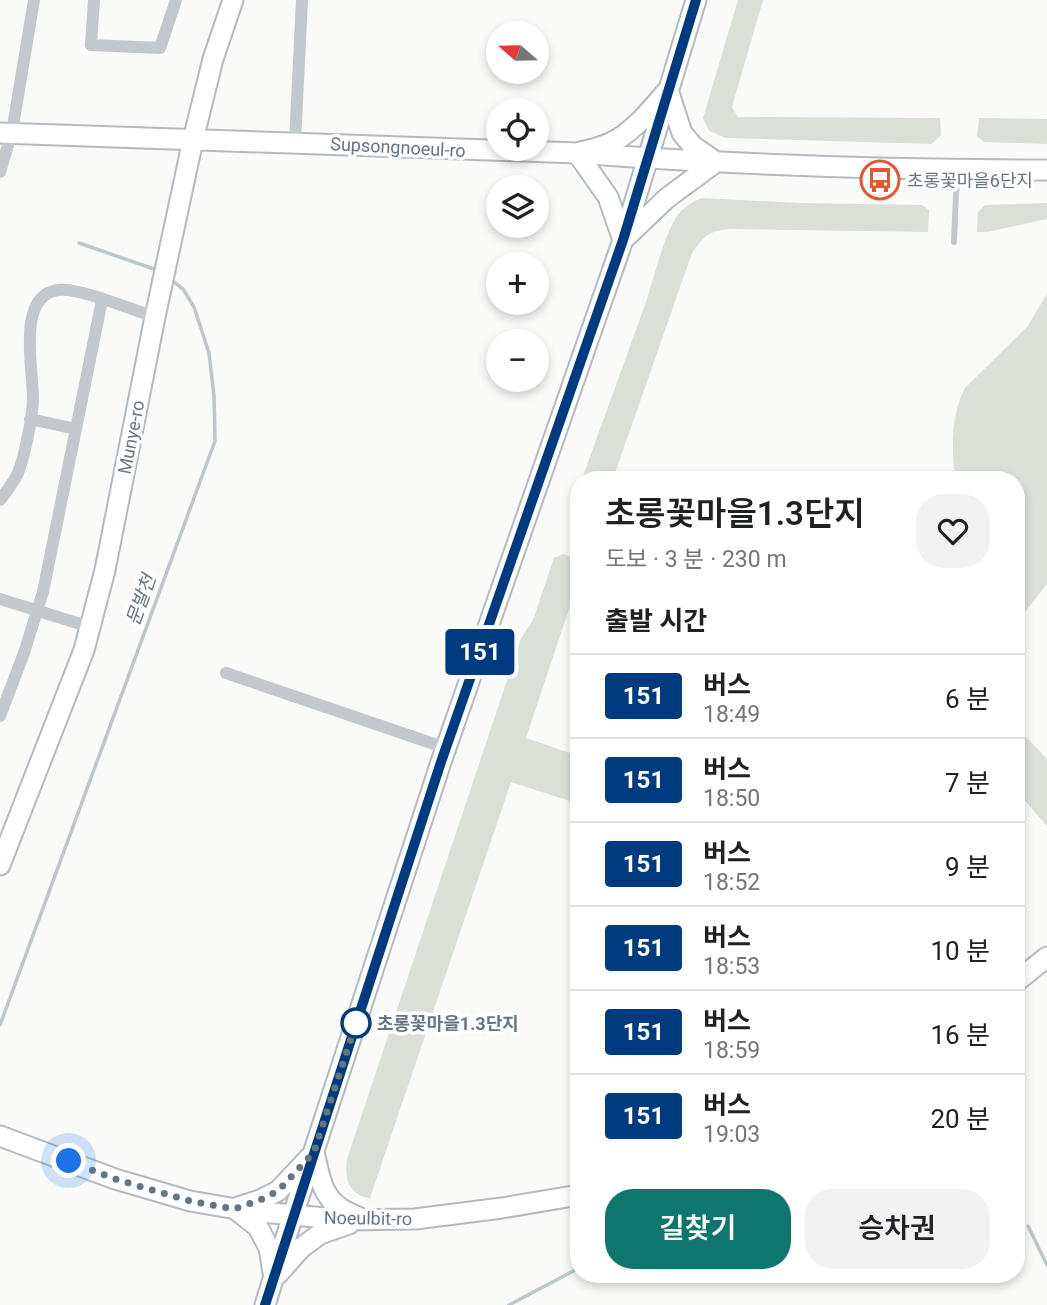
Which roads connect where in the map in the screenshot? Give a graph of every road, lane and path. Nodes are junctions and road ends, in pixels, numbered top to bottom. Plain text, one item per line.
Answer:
1 (34, 0) edge
2 (94, 0) edge
3 (176, 0) edge
4 (233, 0) edge
5 (302, 0) edge
6 (696, 0) edge
7 (668, 90) junction
8 (6, 132) edge
9 (193, 140) junction
10 (295, 142) junction
11 (578, 153) junction
12 (647, 158) junction
13 (716, 162) junction
14 (957, 170) junction
15 (1047, 170) edge
16 (0, 172) edge
17 (623, 240) junction
18 (954, 242) dead end
19 (102, 300) junction
20 (155, 317) junction
21 (30, 419) junction
22 (76, 429) junction
23 (0, 500) edge
24 (0, 599) edge
25 (38, 610) junction
26 (90, 627) junction
27 (226, 673) dead end
28 (0, 716) edge
29 (446, 748) junction
30 (1, 856) edge
31 (1047, 957) edge
32 (1025, 975) edge
33 (0, 1136) edge
34 (314, 1152) junction
35 (570, 1197) edge
36 (234, 1209) junction
37 (293, 1215) junction
38 (363, 1220) junction
39 (274, 1278) junction
40 (265, 1305) edge

1 - 8 street
2 - 3 street
4 - 9 street, Munye-ro
5 - 10 street
6 - 7 street
7 - 11 street
7 - 12 street
7 - 13 street
8 - 9 street, Supsongnoeul-ro
8 - 16 street
9 - 10 street, Supsongnoeul-ro
9 - 20 street, Munye-ro
10 - 11 street, Supsongnoeul-ro
11 - 12 street, Supsongnoeul-ro
11 - 17 street
12 - 13 street, Supsongnoeul-ro
12 - 17 street
13 - 14 street, Supsongnoeul-ro
13 - 17 street
14 - 15 street, Supsongnoeul-ro
14 - 18 lane
17 - 29 street
19 - 20 street
19 - 21 street
19 - 22 street
20 - 26 street, Munye-ro
21 - 22 street
21 - 23 street
22 - 25 street
24 - 25 street
25 - 26 street
25 - 28 street
26 - 30 street, Munye-ro
27 - 29 street
29 - 34 street
31 - 32 street
33 - 36 street, Noeulbit-ro
34 - 36 street
34 - 37 street
34 - 38 street
35 - 38 street, Noeulbit-ro
36 - 37 street, Noeulbit-ro
36 - 39 street
37 - 38 street, Noeulbit-ro
37 - 39 street
38 - 39 street
39 - 40 street

